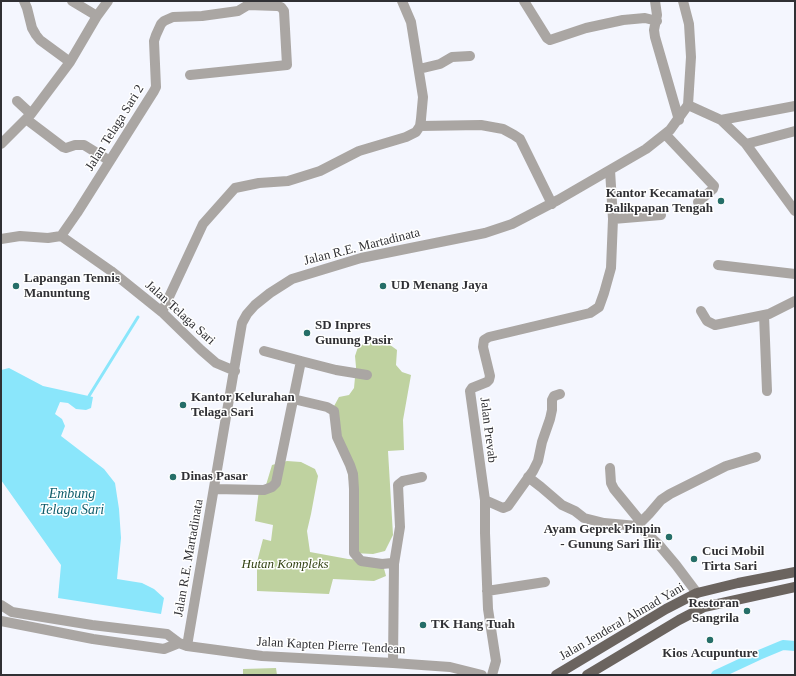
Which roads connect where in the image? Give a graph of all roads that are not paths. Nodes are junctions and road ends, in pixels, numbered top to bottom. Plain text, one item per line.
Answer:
1 (24, 1) edge
2 (72, 1) edge
3 (108, 1) edge
4 (402, 1) edge
5 (524, 1) edge
6 (655, 1) edge
7 (684, 1) edge
8 (249, 3) edge
9 (97, 16) junction
10 (657, 21) junction
11 (470, 56) dead end
12 (70, 62) junction
13 (419, 69) junction
14 (190, 75) dead end
15 (17, 101) dead end
16 (688, 105) junction
17 (795, 106) edge
18 (28, 117) junction
19 (679, 120) junction
20 (721, 120) junction
21 (420, 126) junction
22 (795, 131) edge
23 (665, 134) junction
24 (1, 144) edge
25 (746, 144) junction
26 (110, 161) junction
27 (610, 170) junction
28 (698, 202) dead end
29 (552, 204) junction
30 (795, 211) edge
31 (660, 215) dead end
32 (613, 219) junction
33 (61, 236) junction
34 (1, 239) edge
35 (718, 266) dead end
36 (795, 274) edge
37 (795, 301) edge
38 (701, 311) dead end
39 (162, 312) junction
40 (764, 315) junction
41 (264, 351) dead end
42 (301, 361) junction
43 (235, 370) junction
44 (367, 375) dead end
45 (767, 391) dead end
46 (560, 394) dead end
47 (293, 399) junction
48 (756, 457) dead end
49 (610, 468) dead end
50 (422, 477) dead end
51 (528, 477) junction
52 (214, 489) junction
53 (485, 500) junction
54 (639, 524) junction
55 (394, 564) junction
56 (795, 572) edge
57 (545, 582) dead end
58 (795, 587) edge
59 (487, 591) junction
60 (697, 593) junction
61 (1, 606) edge
62 (1, 621) edge
63 (183, 644) junction
64 (393, 663) junction
65 (482, 675) edge
66 (492, 675) edge
67 (556, 675) edge
68 (587, 675) edge

1 - 12 street
2 - 9 street
3 - 9 street
4 - 13 street
5 - 10 street
6 - 10 street
7 - 16 street, Jalan R.E. Martadinata
8 - 14 street
8 - 26 street, Jalan Telaga Sari 2
9 - 12 street
10 - 19 street
11 - 13 street
12 - 18 street
13 - 21 street
15 - 18 street
16 - 19 street, Jalan R.E. Martadinata
16 - 20 street
17 - 20 street
18 - 24 street
18 - 26 street
19 - 23 street, Jalan R.E. Martadinata
20 - 25 street
21 - 29 street
21 - 39 street
22 - 25 street
23 - 27 street, Jalan R.E. Martadinata
23 - 28 street
25 - 30 street
26 - 33 street, Jalan Telaga Sari 2
27 - 29 street, Jalan R.E. Martadinata
27 - 32 street, Jalan Prevab
29 - 43 street, Jalan R.E. Martadinata
31 - 32 street
32 - 53 street, Jalan Prevab
33 - 34 street
33 - 39 street, Jalan Telaga Sari
35 - 36 street
37 - 40 street
38 - 40 street
39 - 43 street, Jalan Telaga Sari
40 - 45 street
41 - 42 street
42 - 44 street
42 - 47 street
43 - 52 street, Jalan R.E. Martadinata
46 - 51 street
47 - 52 street
47 - 55 street
48 - 54 street
49 - 54 street
50 - 55 street
51 - 53 street
51 - 54 street
52 - 63 street, Jalan R.E. Martadinata
53 - 59 street, Jalan Prevab
54 - 60 street
55 - 64 street
56 - 60 main road, Jalan Jenderal Ahmad Yani
57 - 59 street
58 - 68 main road, Jalan Jenderal Ahmad Yani
59 - 66 street, Jalan Prevab
60 - 67 main road, Jalan Jenderal Ahmad Yani
61 - 63 street, Jalan Kapten Pierre Tendean
62 - 63 street, Jalan Kapten Pierre Tendean
63 - 64 street, Jalan Kapten Pierre Tendean
64 - 65 street, Jalan Kapten Pierre Tendean

